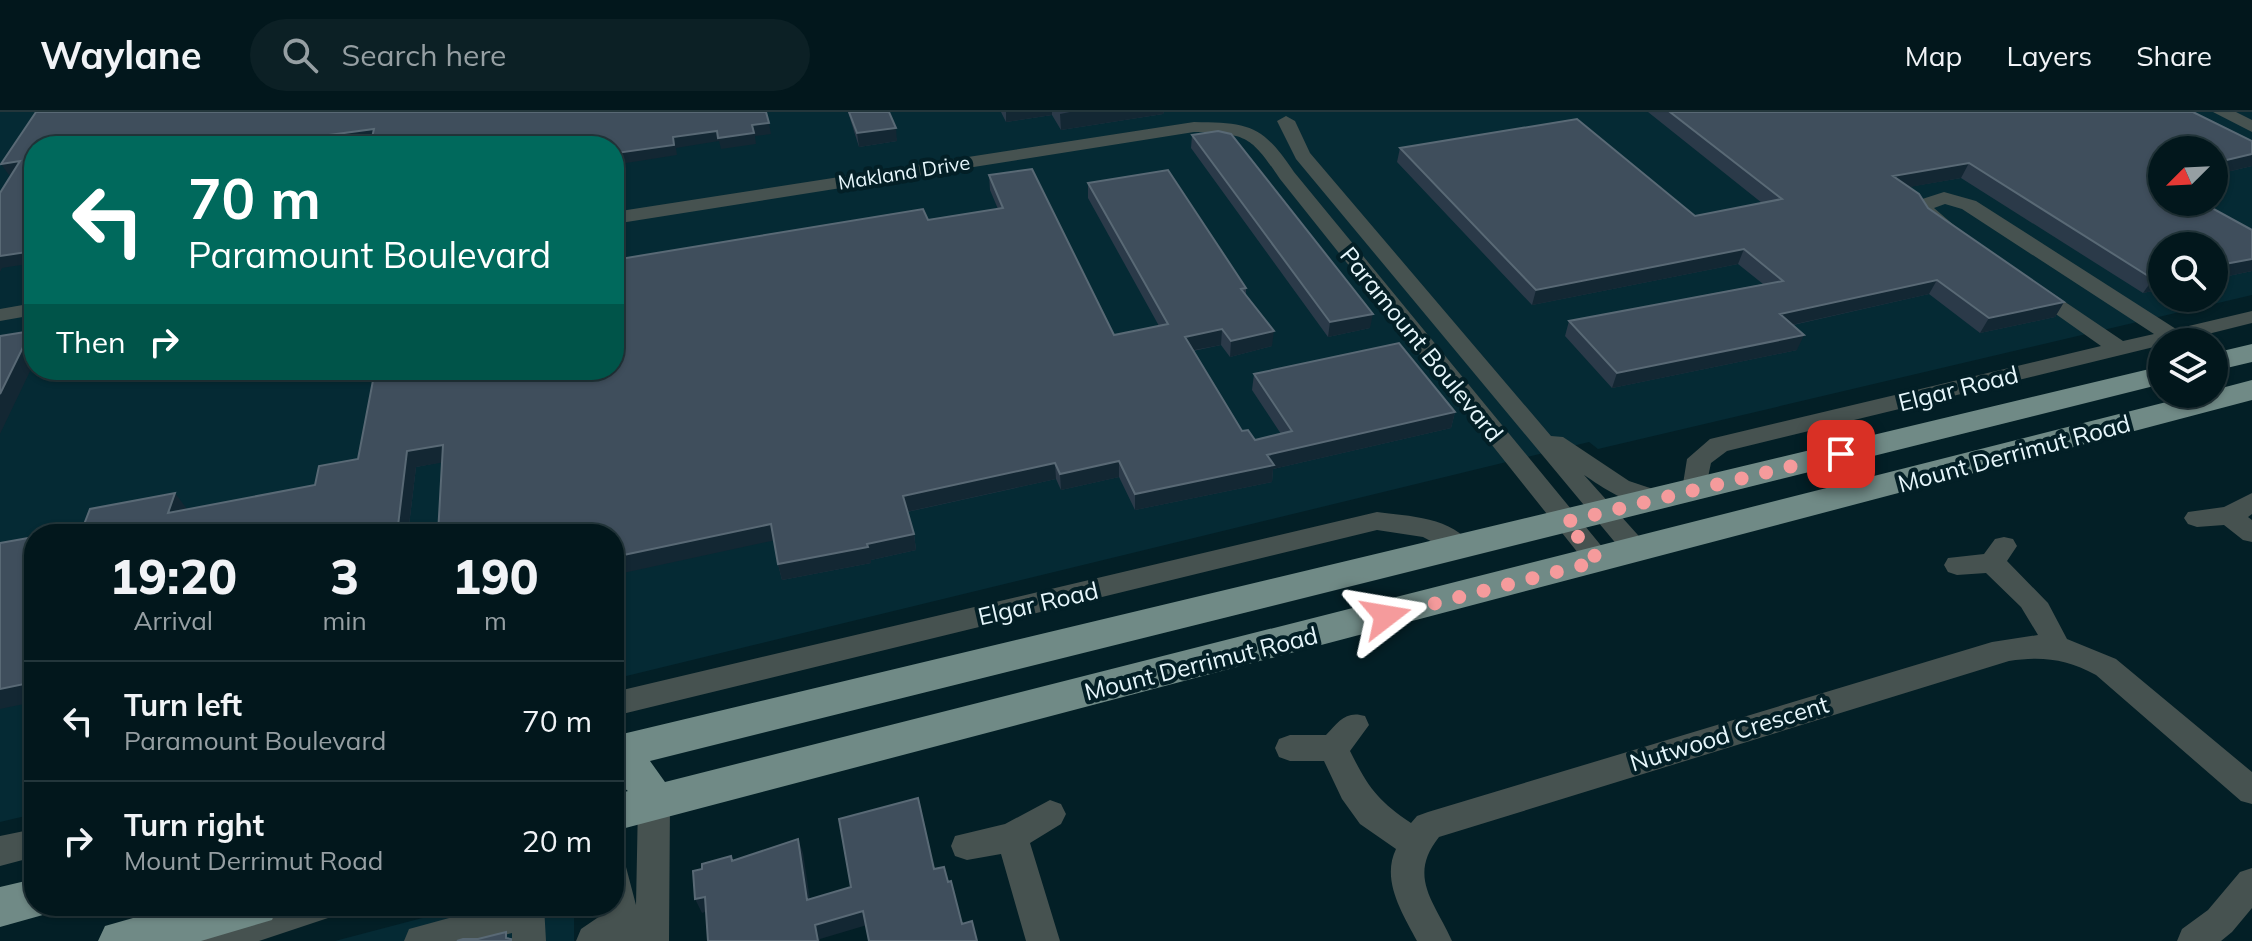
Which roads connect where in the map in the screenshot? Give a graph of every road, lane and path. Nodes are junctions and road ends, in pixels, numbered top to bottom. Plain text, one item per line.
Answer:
1 (1222, 112) edge
2 (2222, 112) edge
3 (1289, 116) edge
4 (2251, 125) edge
5 (1194, 127) junction
6 (1241, 129) junction
7 (624, 216) edge
8 (1968, 243) edge
9 (2019, 279) edge
10 (24, 311) edge
11 (0, 315) edge
12 (2252, 317) edge
13 (2160, 328) edge
14 (2206, 328) edge
15 (2148, 342) edge
16 (2119, 349) junction
17 (2252, 353) edge
18 (2228, 359) edge
19 (2148, 378) edge
20 (2252, 390) edge
21 (1528, 426) junction
22 (1695, 490) junction
23 (1656, 499) junction
24 (2252, 502) edge
25 (1602, 512) junction
26 (2229, 516) junction
27 (2197, 518) dead end
28 (1565, 522) junction
29 (2252, 533) edge
30 (1459, 547) junction
31 (1637, 551) junction
32 (1599, 561) junction
33 (1957, 565) dead end
34 (2055, 646) junction
35 (624, 702) edge
36 (1290, 748) dead end
37 (624, 751) edge
38 (624, 766) edge
39 (2252, 791) edge
40 (654, 803) junction
41 (624, 810) edge
42 (1050, 814) dead end
43 (1012, 837) junction
44 (1412, 842) junction
45 (24, 845) edge
46 (967, 846) dead end
47 (0, 851) edge
48 (2252, 883) edge
49 (24, 901) edge
50 (0, 907) edge
51 (217, 916) edge
52 (290, 916) edge
53 (485, 916) edge
54 (530, 916) edge
55 (463, 918) edge
56 (624, 931) edge
57 (121, 941) edge
58 (197, 941) edge
59 (421, 941) edge
60 (529, 941) edge
61 (593, 941) edge
62 (652, 941) edge
63 (1043, 941) edge
64 (1435, 941) edge
65 (2194, 941) edge

1 - 5 street, Makland Drive
1 - 6 street, Paramount Boulevard
2 - 4 street
3 - 6 street, Makland Drive
3 - 21 street, Paramount Boulevard
5 - 6 street, Makland Drive
5 - 7 street, Makland Drive
6 - 28 street, Paramount Boulevard
8 - 13 street
9 - 16 street
10 - 11 street
12 - 14 street, Elgar Road
15 - 16 street, Elgar Road
16 - 22 street, Elgar Road
17 - 18 main road
19 - 22 main road, Mount Derrimut Road
20 - 31 main road, Mount Derrimut Road
21 - 23 street
21 - 25 street, Paramount Boulevard
22 - 23 main road, Mount Derrimut Road
23 - 25 main road, Mount Derrimut Road
24 - 26 street
25 - 28 main road, Mount Derrimut Road
25 - 31 street, Paramount Boulevard
26 - 27 street
26 - 29 street
28 - 30 main road, Mount Derrimut Road
28 - 32 street, Paramount Boulevard
30 - 35 street, Elgar Road
30 - 37 main road, Mount Derrimut Road
31 - 32 main road, Mount Derrimut Road
32 - 40 main road, Mount Derrimut Road
33 - 34 street
34 - 39 street, Nutwood Crescent
34 - 44 street, Nutwood Crescent
36 - 44 street
38 - 40 main road
40 - 41 main road, Mount Derrimut Road
40 - 62 street
42 - 43 street
43 - 46 street
43 - 63 street
44 - 64 street
45 - 47 street
48 - 65 street
49 - 50 main road
51 - 57 main road
52 - 58 street
53 - 55 street
54 - 60 street
55 - 59 street
56 - 61 street

